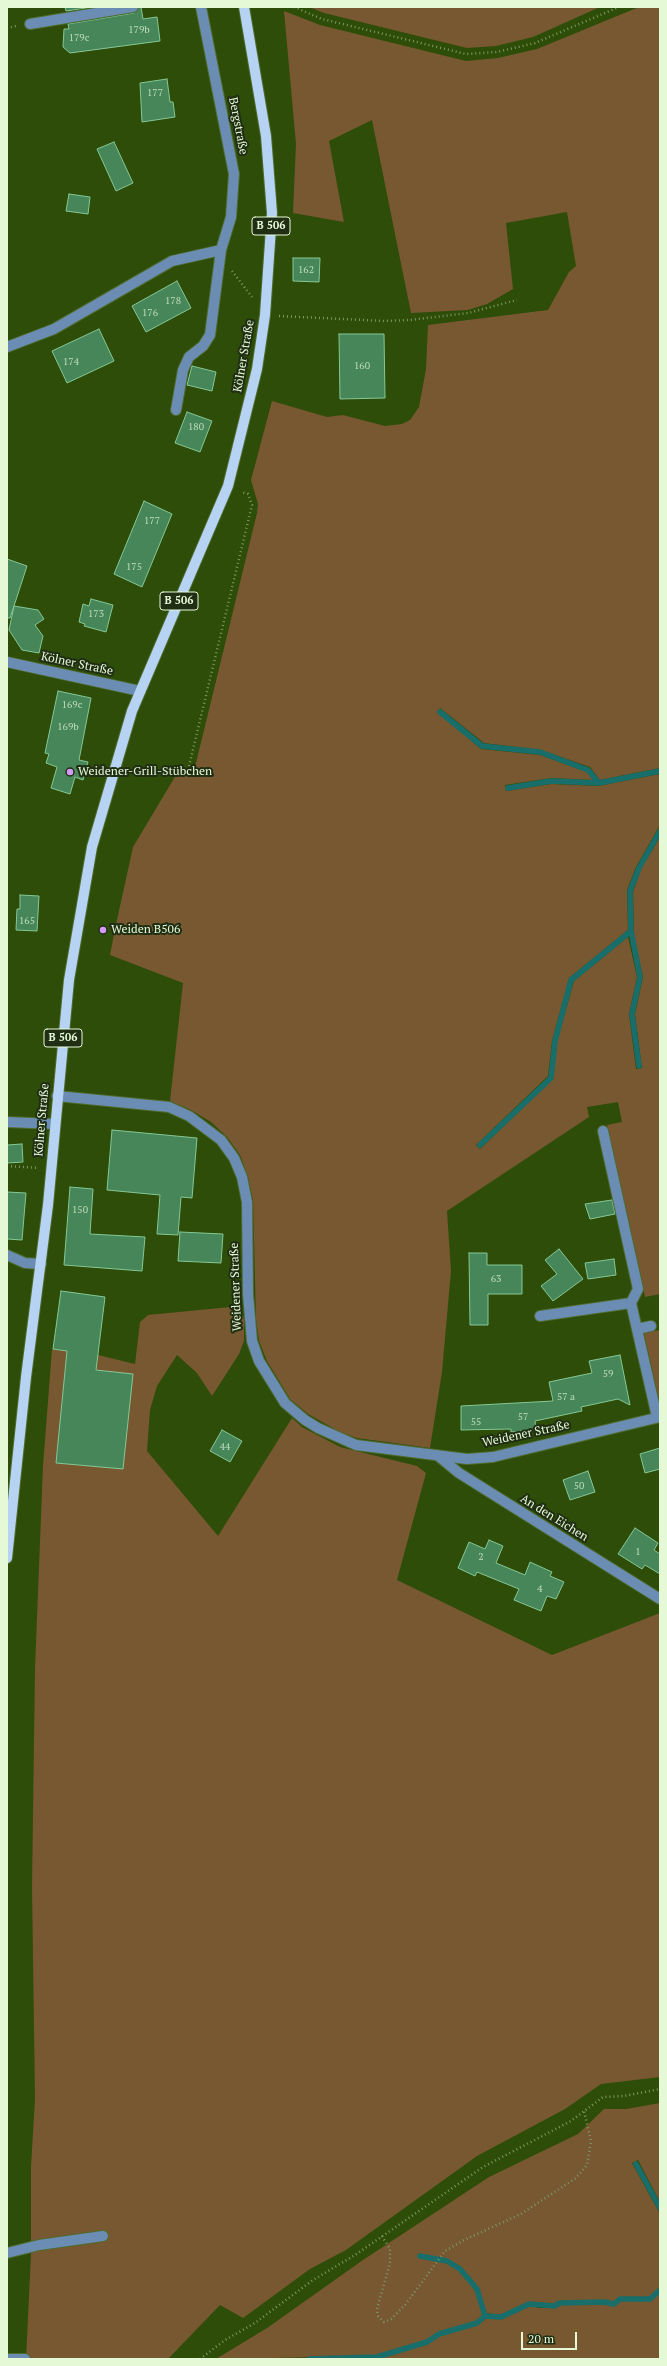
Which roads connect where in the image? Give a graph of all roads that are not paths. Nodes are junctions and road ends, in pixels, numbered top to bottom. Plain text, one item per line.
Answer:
1 (133, 7) edge
2 (201, 7) edge
3 (244, 7) edge
4 (30, 24) dead end
5 (221, 250) junction
6 (7, 348) edge
7 (176, 410) dead end
8 (7, 662) edge
9 (140, 691) junction
10 (57, 1096) junction
11 (7, 1122) edge
12 (54, 1124) junction
13 (603, 1131) dead end
14 (7, 1255) edge
15 (41, 1264) junction
16 (631, 1303) junction
17 (540, 1316) dead end
18 (651, 1326) dead end
19 (637, 1330) junction
20 (659, 1417) edge
21 (437, 1455) junction
22 (7, 1558) edge
23 (660, 1599) edge
24 (103, 2236) dead end
25 (7, 2253) edge
26 (7, 2359) edge
27 (25, 2359) edge

1 - 4 street
2 - 5 street, Bergstraße
3 - 9 main road, Kölner Straße / B 506
5 - 6 street
5 - 7 street, Bergstraße
8 - 9 street, Kölner Straße
9 - 10 main road, Kölner Straße / B 506
10 - 12 main road, Kölner Straße / B 506
10 - 21 street, Weidener Straße
11 - 12 street
12 - 15 main road, Kölner Straße / B 506
13 - 16 street
14 - 15 street
15 - 22 main road, Kölner Straße / B 506
16 - 17 street
16 - 19 street
18 - 19 street
19 - 20 street
20 - 21 street, Weidener Straße
21 - 23 street, An den Eichen
24 - 25 street
26 - 27 street

